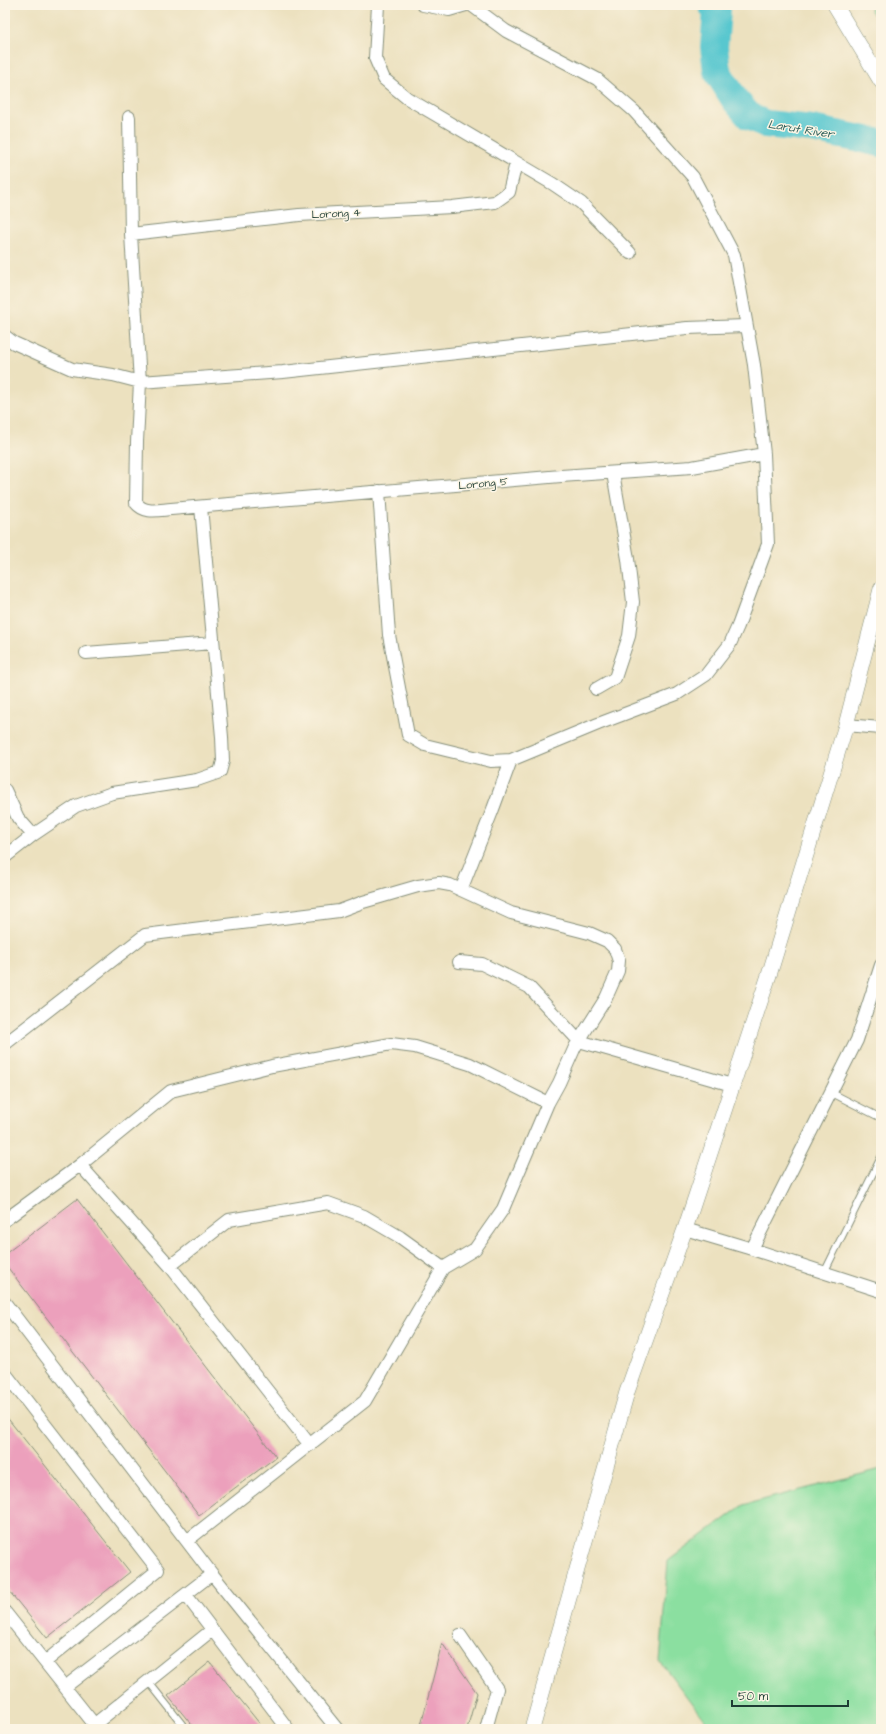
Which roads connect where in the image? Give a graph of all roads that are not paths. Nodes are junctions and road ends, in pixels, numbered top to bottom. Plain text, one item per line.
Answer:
1 (378, 5) edge
2 (423, 5) edge
3 (466, 5) edge
4 (471, 5) edge
5 (840, 7) edge
6 (881, 81) edge
7 (129, 117) dead end
8 (516, 163) junction
9 (131, 234) junction
10 (630, 253) dead end
11 (746, 326) junction
12 (5, 336) edge
13 (140, 382) junction
14 (764, 454) junction
15 (613, 473) junction
16 (379, 491) junction
17 (201, 507) junction
18 (881, 589) edge
19 (213, 643) junction
20 (86, 653) dead end
21 (596, 689) dead end
22 (846, 725) junction
23 (881, 728) edge
24 (510, 760) junction
25 (5, 790) edge
26 (33, 835) junction
27 (5, 857) edge
28 (461, 890) junction
29 (459, 962) dead end
30 (881, 965) edge
31 (579, 1041) junction
32 (5, 1044) edge
33 (732, 1085) junction
34 (830, 1092) junction
35 (548, 1103) junction
36 (881, 1118) edge
37 (881, 1157) edge
38 (80, 1165) junction
39 (5, 1220) edge
40 (685, 1229) junction
41 (752, 1249) junction
42 (170, 1266) junction
43 (443, 1268) junction
44 (824, 1273) junction
45 (881, 1291) edge
46 (5, 1303) edge
47 (5, 1373) edge
48 (310, 1445) junction
49 (188, 1540) junction
50 (212, 1574) junction
51 (186, 1595) junction
52 (5, 1612) edge
53 (212, 1630) junction
54 (460, 1635) dead end
55 (45, 1662) junction
56 (148, 1681) junction
57 (65, 1687) junction
58 (96, 1727) edge
59 (186, 1729) edge
60 (288, 1729) edge
61 (337, 1729) edge
62 (486, 1729) edge
63 (532, 1729) edge

1 - 8 street
2 - 3 street
4 - 11 street
5 - 6 street
7 - 9 street
8 - 9 street, Lorong 4
8 - 10 street
9 - 13 street
11 - 13 street
11 - 14 street
12 - 13 street
13 - 17 street, Lorong 5
14 - 15 street, Lorong 5
14 - 24 street
15 - 16 street, Lorong 5
15 - 21 street
16 - 17 street, Lorong 5
16 - 24 street
17 - 19 street
18 - 22 street
19 - 20 street
19 - 26 street
22 - 23 street
22 - 33 street
24 - 28 street
25 - 26 street
26 - 27 street
28 - 31 street
28 - 32 street
29 - 31 street
30 - 34 street
31 - 33 street
31 - 35 street
33 - 40 street
34 - 36 lane
34 - 41 street
35 - 38 street
35 - 43 street
37 - 44 lane
38 - 39 street
38 - 42 street
40 - 41 street
40 - 63 street
41 - 44 street
42 - 43 street
42 - 48 street
43 - 48 street
44 - 45 street
46 - 49 street
47 - 55 street
48 - 49 street
49 - 50 street
50 - 51 street
50 - 61 street
51 - 53 street
51 - 57 street
52 - 55 street
53 - 56 street
53 - 60 street
54 - 62 street
55 - 57 street
56 - 58 street
56 - 59 lane
57 - 58 street

